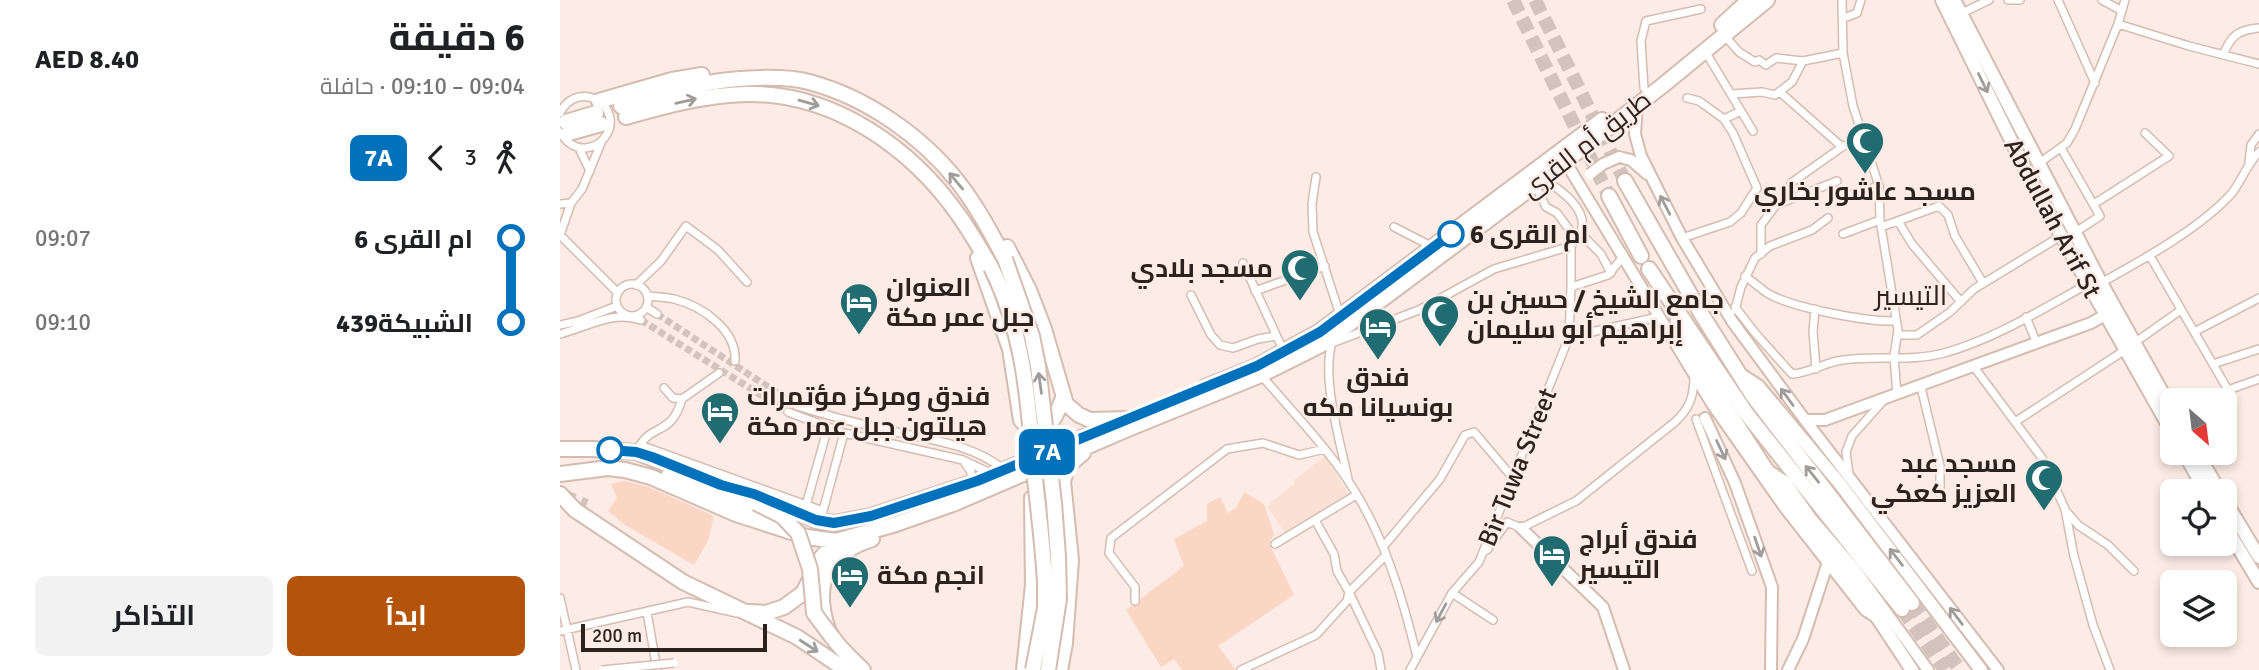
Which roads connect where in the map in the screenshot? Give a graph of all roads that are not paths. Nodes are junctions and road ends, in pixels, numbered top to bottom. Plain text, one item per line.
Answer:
1 (1762, 0) edge
2 (1842, 0) edge
3 (1861, 0) edge
4 (1942, 0) edge
5 (1954, 0) edge
6 (1989, 0) edge
7 (2008, 0) edge
8 (2020, 0) edge
9 (2058, 0) edge
10 (2102, 0) edge
11 (2125, 0) edge
12 (1701, 9) dead end
13 (2122, 11) junction
14 (1961, 14) junction
15 (1844, 18) junction
16 (2118, 24) junction
17 (2259, 28) edge
18 (1724, 31) junction
19 (1704, 51) junction
20 (1843, 53) junction
21 (2223, 55) junction
22 (1802, 61) junction
23 (2259, 64) edge
24 (808, 81) junction
25 (2095, 83) junction
26 (1644, 88) junction
27 (1780, 92) junction
28 (1732, 94) junction
29 (1686, 98) dead end
30 (1637, 105) junction
31 (1741, 111) junction
32 (599, 113) junction
33 (1724, 118) junction
34 (564, 125) edge
35 (1753, 131) dead end
36 (2146, 133) dead end
37 (2259, 134) edge
38 (1864, 137) junction
39 (601, 142) junction
40 (1842, 147) junction
41 (579, 148) junction
42 (2061, 148) junction
43 (2259, 152) edge
44 (1565, 161) junction
45 (2249, 163) junction
46 (2038, 164) junction
47 (590, 171) junction
48 (1316, 177) dead end
49 (1651, 179) junction
50 (1539, 181) junction
51 (1625, 181) tunnel mouth
52 (1838, 181) dead end
53 (1791, 183) dead end
54 (1879, 186) junction
55 (1850, 195) dead end
56 (1609, 196) tunnel mouth
57 (1590, 199) junction
58 (570, 202) junction
59 (560, 204) edge
60 (2094, 204) junction
61 (1828, 218) dead end
62 (1898, 221) junction
63 (1880, 224) junction
64 (1394, 227) dead end
65 (968, 230) junction
66 (1843, 234) dead end
67 (560, 235) edge
68 (2068, 235) junction
69 (1682, 238) junction
70 (1576, 239) junction
71 (1434, 247) junction
72 (1761, 254) junction
73 (1641, 256) dead end
74 (2150, 256) junction
75 (1009, 257) junction
76 (1622, 258) junction
77 (1243, 263) dead end
78 (1325, 266) junction
79 (1649, 269) dead end
80 (1611, 273) junction
81 (1745, 276) junction
82 (747, 282) dead end
83 (1983, 283) junction
84 (636, 285) junction
85 (2093, 285) junction
86 (1571, 287) junction
87 (1255, 291) junction
88 (618, 292) junction
89 (1191, 295) dead end
90 (647, 296) junction
91 (2259, 298) edge
92 (1961, 302) junction
93 (617, 306) junction
94 (646, 307) junction
95 (1735, 307) junction
96 (1815, 309) junction
97 (2181, 310) junction
98 (1676, 311) junction
99 (657, 314) tunnel mouth
100 (2105, 315) junction
101 (629, 316) junction
102 (1341, 317) junction
103 (1658, 317) junction
104 (2026, 317) junction
105 (641, 320) tunnel mouth
106 (1732, 321) junction
107 (1896, 321) junction
108 (560, 325) edge
109 (2194, 332) junction
110 (560, 334) edge
111 (1897, 335) junction
112 (1276, 336) junction
113 (1569, 337) junction
114 (1333, 339) junction
115 (2037, 344) junction
116 (2129, 346) junction
117 (2259, 349) edge
118 (1284, 353) junction
119 (1895, 360) junction
120 (735, 361) dead end
121 (2213, 364) junction
122 (1974, 367) junction
123 (1816, 369) junction
124 (719, 373) dead end
125 (1739, 373) junction
126 (1262, 375) junction
127 (1694, 376) junction
128 (2259, 379) edge
129 (1921, 387) junction
130 (664, 388) dead end
131 (2227, 388) edge
132 (2234, 388) edge
133 (2160, 392) edge
134 (1897, 396) junction
135 (1063, 398) junction
136 (682, 399) junction
137 (1884, 400) junction
138 (797, 407) tunnel mouth
139 (2160, 408) edge
140 (789, 412) tunnel mouth
141 (1700, 418) junction
142 (839, 419) junction
143 (1722, 419) junction
144 (1805, 420) junction
145 (1132, 422) junction
146 (1675, 422) junction
147 (2015, 422) junction
148 (836, 430) junction
149 (560, 449) edge
150 (1325, 449) junction
151 (963, 460) junction
152 (560, 466) edge
153 (1766, 468) junction
154 (998, 472) junction
155 (1035, 473) junction
156 (560, 474) edge
157 (1513, 478) junction
158 (1850, 478) junction
159 (1348, 480) junction
160 (974, 482) junction
161 (721, 485) junction
162 (560, 494) edge
163 (1940, 494) dead end
164 (1356, 495) junction
165 (953, 504) junction
166 (806, 505) junction
167 (586, 506) tunnel mouth
168 (2065, 509) junction
169 (1315, 520) junction
170 (2237, 521) edge
171 (1521, 528) junction
172 (836, 541) junction
173 (1275, 544) dead end
174 (2237, 546) edge
175 (1383, 547) junction
176 (1386, 555) junction
177 (2259, 557) edge
178 (1479, 562) junction
179 (1828, 562) junction
180 (1752, 570) dead end
181 (2134, 571) dead end
182 (2259, 582) edge
183 (1349, 592) junction
184 (1452, 593) junction
185 (560, 598) edge
186 (1135, 601) dead end
187 (647, 612) junction
188 (762, 615) junction
189 (1878, 618) junction
190 (1493, 620) dead end
191 (564, 631) edge
192 (832, 637) junction
193 (1417, 657) junction
194 (674, 663) dead end
195 (1909, 668) edge
196 (576, 670) edge
197 (602, 670) edge
198 (657, 670) edge
199 (846, 670) edge
200 (863, 670) edge
201 (1024, 670) edge
202 (1033, 670) edge
203 (1048, 670) edge
204 (1060, 670) edge
205 (1241, 670) edge
206 (1381, 670) edge
207 (1410, 670) edge
208 (1624, 670) edge
209 (1771, 670) edge
210 (1788, 670) edge
211 (1928, 670) edge
212 (1981, 670) edge
213 (1998, 670) edge
214 (2109, 670) edge

1 - 18 highway, طريق أم القرى
1 - 18 highway
2 - 15 street
3 - 15 street
4 -> 68 main road, Abdullah Arif St
5 - 14 main road
6 - 14 street
7 - 8 street
9 - 25 street
10 - 13 street
11 - 13 street
12 - 26 street
13 - 16 street
14 - 46 main road
15 - 20 street
16 - 21 street
16 - 25 street
17 - 21 street
18 - 19 highway, طريق أم القرى
18 - 22 street
18 - 26 highway, طريق أم القرى
19 - 28 street
19 - 30 highway, طريق أم القرى
20 - 22 street
20 - 38 street
21 - 23 street
22 - 27 street
24 - 32 highway
24 -> 65 highway
75 -> 24 highway
25 - 42 street
26 - 71 highway, طريق أم القرى
27 - 28 street
27 - 40 street
28 - 31 street
29 - 33 street
30 - 44 highway, طريق أم القرى
30 - 49 street
31 - 33 street
31 - 35 street
32 - 34 highway
32 - 39 street
33 - 69 street
34 - 41 street
36 - 60 street
37 - 45 street
38 - 40 street
38 - 54 street
39 - 41 street
39 - 47 street
40 - 53 street
41 - 47 street
42 - 46 street
42 - 60 street
43 - 45 street
44 - 50 highway, طريق أم القرى
44 - 57 street
45 - 74 street
46 - 68 main road
47 - 58 street
48 - 78 street
49 - 57 street, bridge
69 -> 49 street
50 - 70 street
50 - 70 street, Bir Tuwa Street
50 - 114 highway, طريق أم القرى
51 - 125 highway
52 - 72 street
54 - 55 street
54 - 63 street
56 - 73 highway
57 - 76 street
58 - 59 street
58 - 67 street
60 - 68 street
61 - 72 street
62 - 63 street
62 - 83 street
62 - 92 street
63 - 66 street
63 - 107 street
64 - 71 street
65 - 135 highway
65 - 155 highway, bridge
67 - 88 street
68 - 83 street
68 - 85 main road
69 - 106 street
70 - 80 street
70 - 86 street, Bir Tuwa Street
70 - 114 street
71 - 102 highway, طريق أم القرى
72 - 81 street
74 - 85 street
74 - 97 street
75 - 135 highway
203 -> 75 highway, bridge
76 - 80 street
76 - 103 street
77 - 87 street
78 - 87 street
78 - 102 street
79 - 98 highway
80 - 86 street
81 - 95 street
81 - 96 street
82 - 84 street
83 - 92 street
84 - 88 street
84 - 90 street
85 - 100 main road, Abdullah Arif St
85 - 104 street
85 - 116 main road
86 - 113 street, Bir Tuwa Street
87 - 112 street
88 - 93 street
89 - 112 street
90 - 94 street
90 - 120 street
91 - 109 street
92 - 111 street
93 - 101 street
93 - 108 street
94 - 99 street
94 - 101 street
95 - 106 street
95 - 123 street
96 - 107 street
96 - 123 street
97 - 109 street
97 - 116 street
98 -> 125 highway
98 - 153 main road
100 - 115 street
100 - 116 main road, Abdullah Arif St
101 - 105 street
101 - 110 street
102 - 114 highway
102 - 118 highway, طريق أم القرى
103 - 113 street
103 - 127 street
104 - 115 street
104 - 119 street
144 -> 106 street
107 - 111 street
109 - 121 street
111 - 119 street
112 - 118 street
113 - 157 street, Bir Tuwa Street
114 - 126 highway, طريق أم القرى
114 - 159 street
115 - 122 street
116 - 133 main road
116 - 139 main road, Abdullah Arif St
116 - 147 street
117 - 121 street
118 - 145 highway, طريق أم القرى
119 - 123 street
119 - 134 street
121 - 131 street
122 - 129 street
122 - 147 street
124 - 136 street
212 -> 125 main road
126 - 145 highway, طريق أم القرى
126 - 150 street
127 - 143 street
127 - 146 street
128 - 132 street
129 - 134 street
129 - 163 street
130 - 136 street
134 - 137 street
135 - 145 highway
136 - 166 street
137 - 144 street
137 - 158 street
138 - 142 street
140 - 148 street
141 - 143 street
141 - 146 street
141 - 180 street
141 -> 209 street
142 - 148 street
142 - 154 street
143 - 179 street
144 - 158 street
145 - 154 highway, طريق أم القرى
145 - 165 highway, طريق أم القرى
145 - 204 highway
146 - 171 street
147 - 168 street
148 - 151 street
148 - 166 street
148 - 166 street
149 - 161 highway, طريق أم القرى
150 - 159 street
150 - 186 street
151 - 154 street
151 - 160 street
152 - 160 highway, طريق أم القرى
153 - 189 main road
153 - 211 street
154 - 160 highway, طريق أم القرى
155 - 201 highway
155 - 202 highway, bridge
156 - 172 highway, طريق أم القرى
157 - 175 street
157 - 178 street, Bir Tuwa Street
213 -> 158 street
159 - 164 street
160 - 161 highway, طريق أم القرى
161 - 192 highway, bridge
162 - 188 highway
164 - 169 street
164 - 175 street
165 - 172 highway, طريق أم القرى
165 - 192 highway, طريق أم القرى, bridge
167 - 188 highway
168 - 181 street
168 - 214 street
169 - 173 street
169 - 183 street
170 - 177 main road
171 - 178 street
171 - 208 street
172 - 188 highway
174 - 182 main road
175 - 176 street
176 - 183 street
176 - 193 street
178 - 184 street, Bir Tuwa Street
179 - 189 street
179 - 210 street
183 - 205 street
183 - 206 street
184 - 190 street
184 -> 193 street, Bir Tuwa Street
185 - 191 street
187 - 188 street
187 - 191 street
187 - 198 street
188 -> 199 highway
189 - 195 main road
191 - 196 street
192 - 200 highway
193 - 207 street, Bir Tuwa Street
194 - 197 street, bridge

